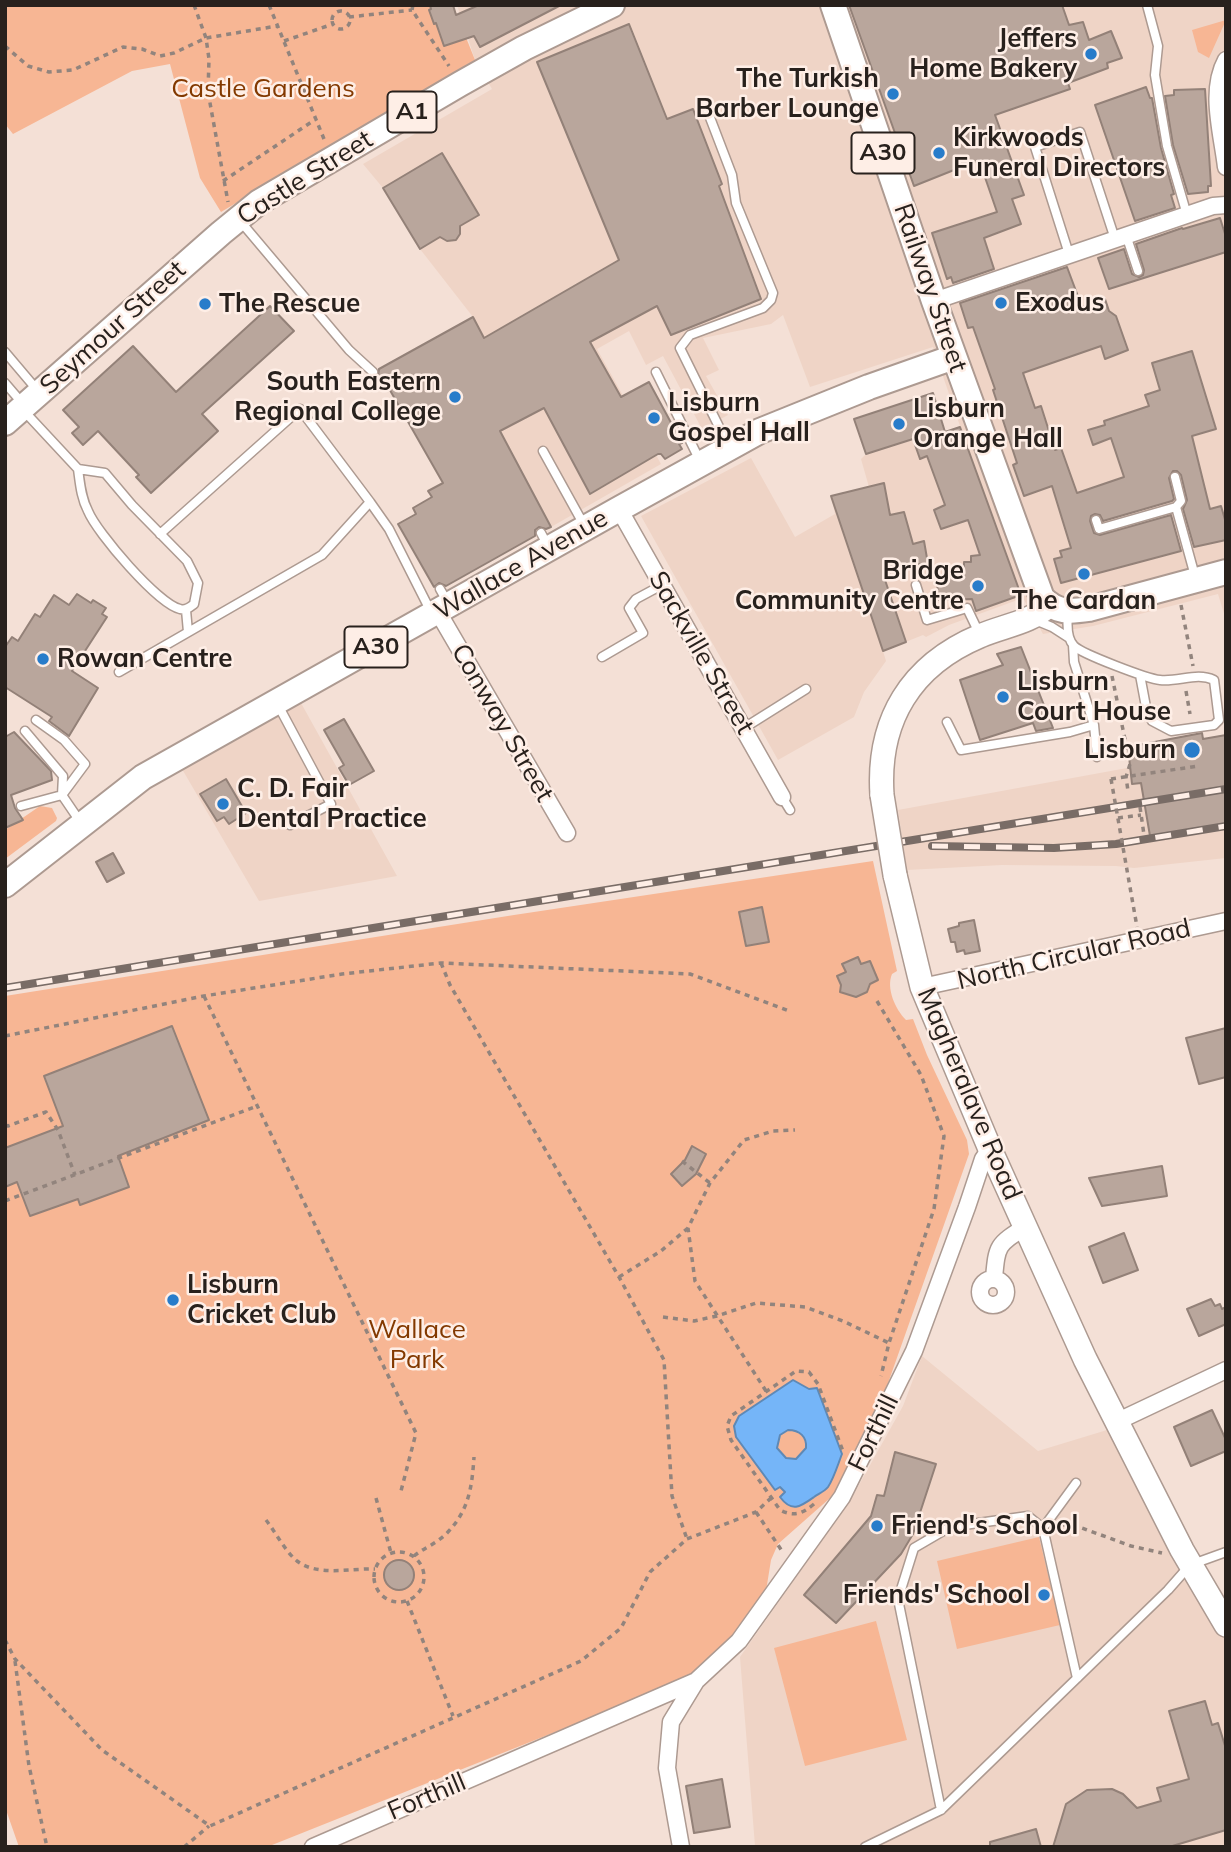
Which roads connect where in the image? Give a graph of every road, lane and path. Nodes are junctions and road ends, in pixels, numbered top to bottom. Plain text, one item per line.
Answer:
1 (194, 5) edge
2 (269, 5) edge
3 (612, 5) edge
4 (833, 5) edge
5 (1147, 5) edge
6 (413, 7) edge
7 (349, 17) junction
8 (333, 24) junction
9 (277, 26) junction
10 (206, 38) junction
11 (284, 41) junction
12 (5, 46) edge
13 (1226, 60) edge
14 (460, 84) junction
15 (704, 102) dead end
16 (1226, 167) edge
17 (223, 181) junction
18 (1226, 205) edge
19 (1187, 215) junction
20 (231, 224) junction
21 (1121, 237) junction
22 (1069, 254) junction
23 (1138, 271) dead end
24 (934, 301) junction
25 (5, 352) edge
26 (954, 357) junction
27 (373, 372) dead end
28 (656, 372) dead end
29 (5, 383) edge
30 (23, 408) edge
31 (730, 448) junction
32 (543, 450) dead end
33 (701, 463) junction
34 (78, 469) junction
35 (1175, 477) dead end
36 (370, 502) junction
37 (1176, 507) junction
38 (619, 509) junction
39 (1096, 520) dead end
40 (585, 528) junction
41 (160, 534) junction
42 (1226, 572) edge
43 (1196, 579) junction
44 (662, 585) junction
45 (916, 585) dead end
46 (1178, 600) dead end
47 (440, 605) junction
48 (186, 610) junction
49 (1049, 612) junction
50 (188, 632) junction
51 (980, 636) junction
52 (1071, 641) junction
53 (602, 656) dead end
54 (1192, 660) dead end
55 (119, 672) dead end
56 (1111, 674) dead end
57 (1140, 675) junction
58 (1184, 678) junction
59 (806, 689) dead end
60 (277, 702) junction
61 (36, 720) dead end
62 (947, 722) dead end
63 (1094, 725) junction
64 (744, 728) junction
65 (1192, 728) junction
66 (26, 731) dead end
67 (1097, 757) dead end
68 (1198, 766) dead end
69 (1126, 777) junction
70 (1128, 791) dead end
71 (62, 794) junction
72 (786, 804) dead end
73 (21, 806) dead end
74 (1140, 807) dead end
75 (1141, 815) junction
76 (1118, 818) junction
77 (82, 824) junction
78 (290, 825) dead end
79 (567, 833) dead end
80 (1144, 835) dead end
81 (5, 885) edge
82 (1226, 921) edge
83 (1137, 927) dead end
84 (441, 963) junction
85 (922, 988) junction
86 (204, 996) junction
87 (877, 1001) dead end
88 (789, 1011) dead end
89 (5, 1036) edge
90 (257, 1105) junction
91 (5, 1125) edge
92 (795, 1130) dead end
93 (990, 1149) junction
94 (682, 1161) dead end
95 (75, 1175) junction
96 (710, 1182) junction
97 (5, 1201) edge
98 (1025, 1227) junction
99 (688, 1228) junction
100 (619, 1277) junction
101 (994, 1278) dead end
102 (717, 1316) junction
103 (663, 1317) dead end
104 (889, 1343) junction
105 (1226, 1370) edge
106 (881, 1378) dead end
107 (766, 1391) junction
108 (1116, 1422) junction
109 (852, 1450) dead end
110 (474, 1457) dead end
111 (1076, 1483) dead end
112 (401, 1491) dead end
113 (824, 1497) dead end
114 (376, 1498) dead end
115 (771, 1499) junction
116 (757, 1512) junction
117 (267, 1520) dead end
118 (1043, 1528) junction
119 (687, 1539) junction
120 (1226, 1552) edge
121 (391, 1553) junction
122 (414, 1556) junction
123 (1186, 1557) junction
124 (794, 1567) junction
125 (375, 1569) junction
126 (407, 1601) junction
127 (1226, 1625) edge
128 (5, 1640) edge
129 (15, 1659) junction
130 (1077, 1678) junction
131 (696, 1681) junction
132 (453, 1716) junction
133 (941, 1810) junction
134 (210, 1826) junction
135 (47, 1847) edge
136 (184, 1847) edge
137 (313, 1847) edge
138 (681, 1847) edge
139 (865, 1847) edge

1 - 10 path
2 - 9 path
3 - 14 main road, Castle Street / A1
4 - 24 main road, Railway Street / A30
5 - 19 lane
6 - 7 path
6 - 14 path
7 - 8 path
7 - 8 path
8 - 11 path
9 - 10 path
9 - 11 path
10 - 12 path
10 - 17 path
11 - 17 path
13 - 16 street
14 - 20 main road, Castle Street / A1
15 - 31 lane
17 - 20 path
18 - 19 street
19 - 21 street
20 - 27 lane
20 - 30 main road, Seymour Street / A1
21 - 22 street
21 - 22 lane
21 - 23 lane
22 - 24 street
24 - 26 main road, Railway Street / A30
25 - 30 lane
26 - 31 main road, Wallace Avenue / A30
26 - 49 main road, Railway Street / A30
28 - 33 lane
29 - 30 lane
30 - 34 lane
31 - 33 main road, Wallace Avenue / A30
32 - 40 lane
33 - 38 main road, Wallace Avenue / A30
34 - 41 lane
34 - 48 lane
35 - 37 lane
36 - 41 lane
36 - 47 lane
36 - 50 lane
37 - 39 lane
37 - 43 lane
38 - 40 main road, Wallace Avenue / A30
38 - 44 street, Sackville Street
40 - 47 main road, Wallace Avenue / A30
41 - 48 lane
42 - 43 main road
43 - 49 main road
44 - 53 lane
44 - 64 street, Sackville Street
45 - 51 lane
46 - 54 path
47 - 60 main road, Wallace Avenue / A30
47 - 79 street, Conway Street
48 - 50 lane
49 - 51 street, Magheralave Road
49 - 52 lane
49 - 52 lane
50 - 55 lane
51 - 85 street, Magheralave Road, bridge
52 - 57 lane
52 - 63 lane
56 - 69 path
57 - 58 lane
57 - 65 lane
58 - 65 path
58 - 65 lane
59 - 64 lane
60 - 77 main road, Wallace Avenue / A30
60 - 78 lane
61 - 71 lane
62 - 63 lane
63 - 67 lane
64 - 72 street, Sackville Street
66 - 71 lane
68 - 69 path
69 - 70 path
69 - 76 path, bridge
71 - 73 lane
71 - 77 lane
74 - 75 path
75 - 76 path
75 - 80 path
76 - 83 path, bridge
77 - 81 main road, Wallace Avenue / A30
82 - 85 street, North Circular Road
84 - 86 path
84 - 88 path
84 - 100 path
85 - 93 street, Magheralave Road
86 - 89 path
86 - 90 path
87 - 104 path
90 - 95 path
90 - 112 path
91 - 95 path
92 - 96 path
93 - 98 street, Magheralave Road
93 - 124 street, Forthill
94 - 96 path
95 - 97 path
96 - 99 path
98 - 101 street
98 - 108 street, Magheralave Road
99 - 100 path
99 - 102 path
100 - 119 path
102 - 103 path
102 - 104 path
102 - 107 path
104 - 106 path
105 - 108 street
107 - 109 path
107 - 115 path
108 - 123 street, Magheralave Road
110 - 122 path
111 - 118 lane
113 - 115 path
114 - 121 path
115 - 116 path
116 - 119 path
116 - 124 path
117 - 125 path
118 - 123 path
118 - 130 lane
118 - 133 lane
119 - 132 path
120 - 123 lane
121 - 122 path
121 - 125 path
122 - 126 path
123 - 127 street, Magheralave Road
123 - 130 lane
124 - 131 street, Forthill
125 - 126 path
126 - 132 path
128 - 129 path
129 - 134 path
129 - 135 path
130 - 133 lane
131 - 137 street, Forthill
131 - 138 street, Forthill
132 - 134 path
133 - 139 lane
134 - 136 path

